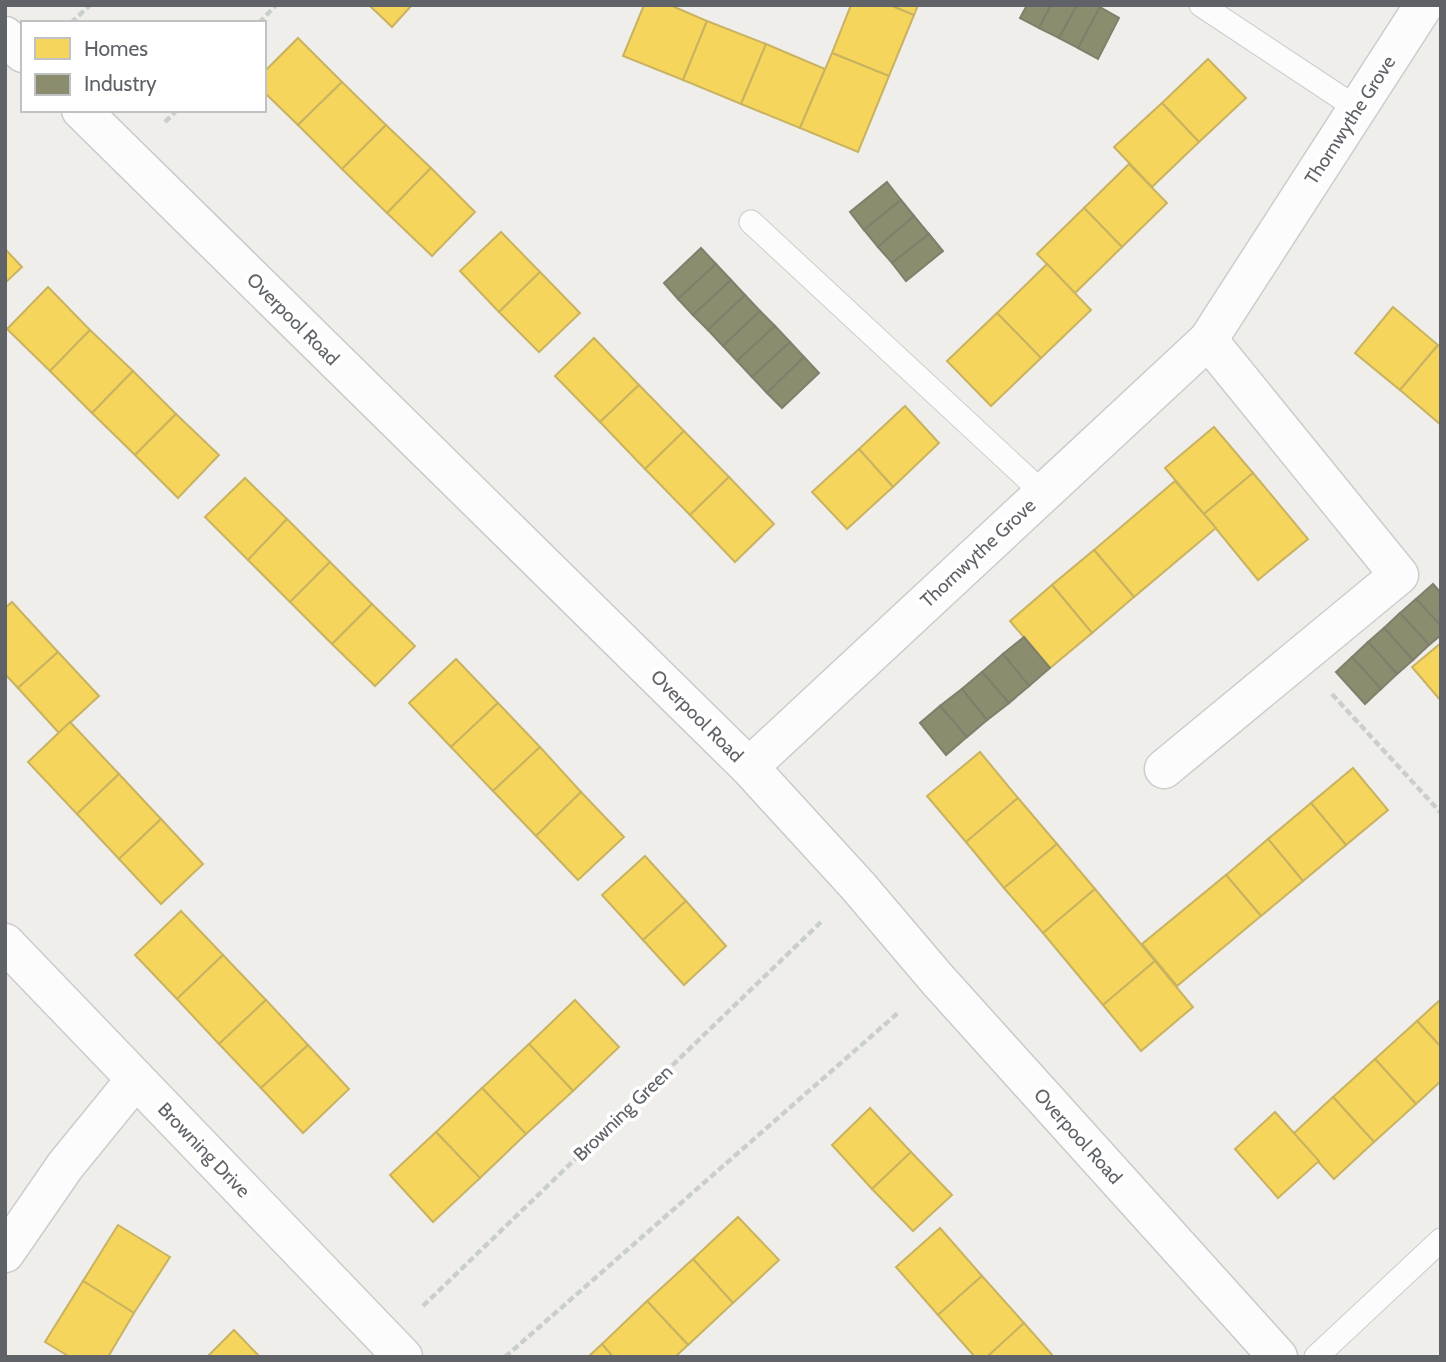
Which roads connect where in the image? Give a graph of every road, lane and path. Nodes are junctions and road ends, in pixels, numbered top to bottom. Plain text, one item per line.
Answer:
1 (90, 5) edge
2 (276, 5) edge
3 (1201, 5) edge
4 (1424, 5) edge
5 (73, 21) edge
6 (261, 21) edge
7 (5, 36) edge
8 (21, 51) edge
9 (1358, 109) junction
10 (83, 112) edge
11 (751, 222) dead end
12 (1208, 340) junction
13 (1043, 493) junction
14 (1298, 658) junction
15 (749, 767) junction
16 (1164, 769) dead end
17 (1441, 813) edge
18 (858, 886) junction
19 (5, 943) edge
20 (937, 979) junction
21 (135, 1080) junction
22 (1441, 1240) edge
23 (5, 1253) edge
24 (396, 1350) edge
25 (505, 1357) edge
26 (1278, 1357) edge
27 (1316, 1357) edge

1 - 5 path
2 - 6 path
3 - 9 lane
4 - 9 street, Thornwythe Grove
7 - 8 street
9 - 12 street, Thornwythe Grove
10 - 15 street, Overpool Road
11 - 13 lane
12 - 13 street, Thornwythe Grove
12 - 14 street
13 - 15 street, Thornwythe Grove
14 - 16 street
14 - 17 path
15 - 18 street, Overpool Road
18 - 20 street, Overpool Road
18 - 24 path, Browning Green
19 - 21 street, Browning Drive
20 - 25 path
20 - 26 street, Overpool Road
21 - 23 street
21 - 24 street, Browning Drive
22 - 27 lane

